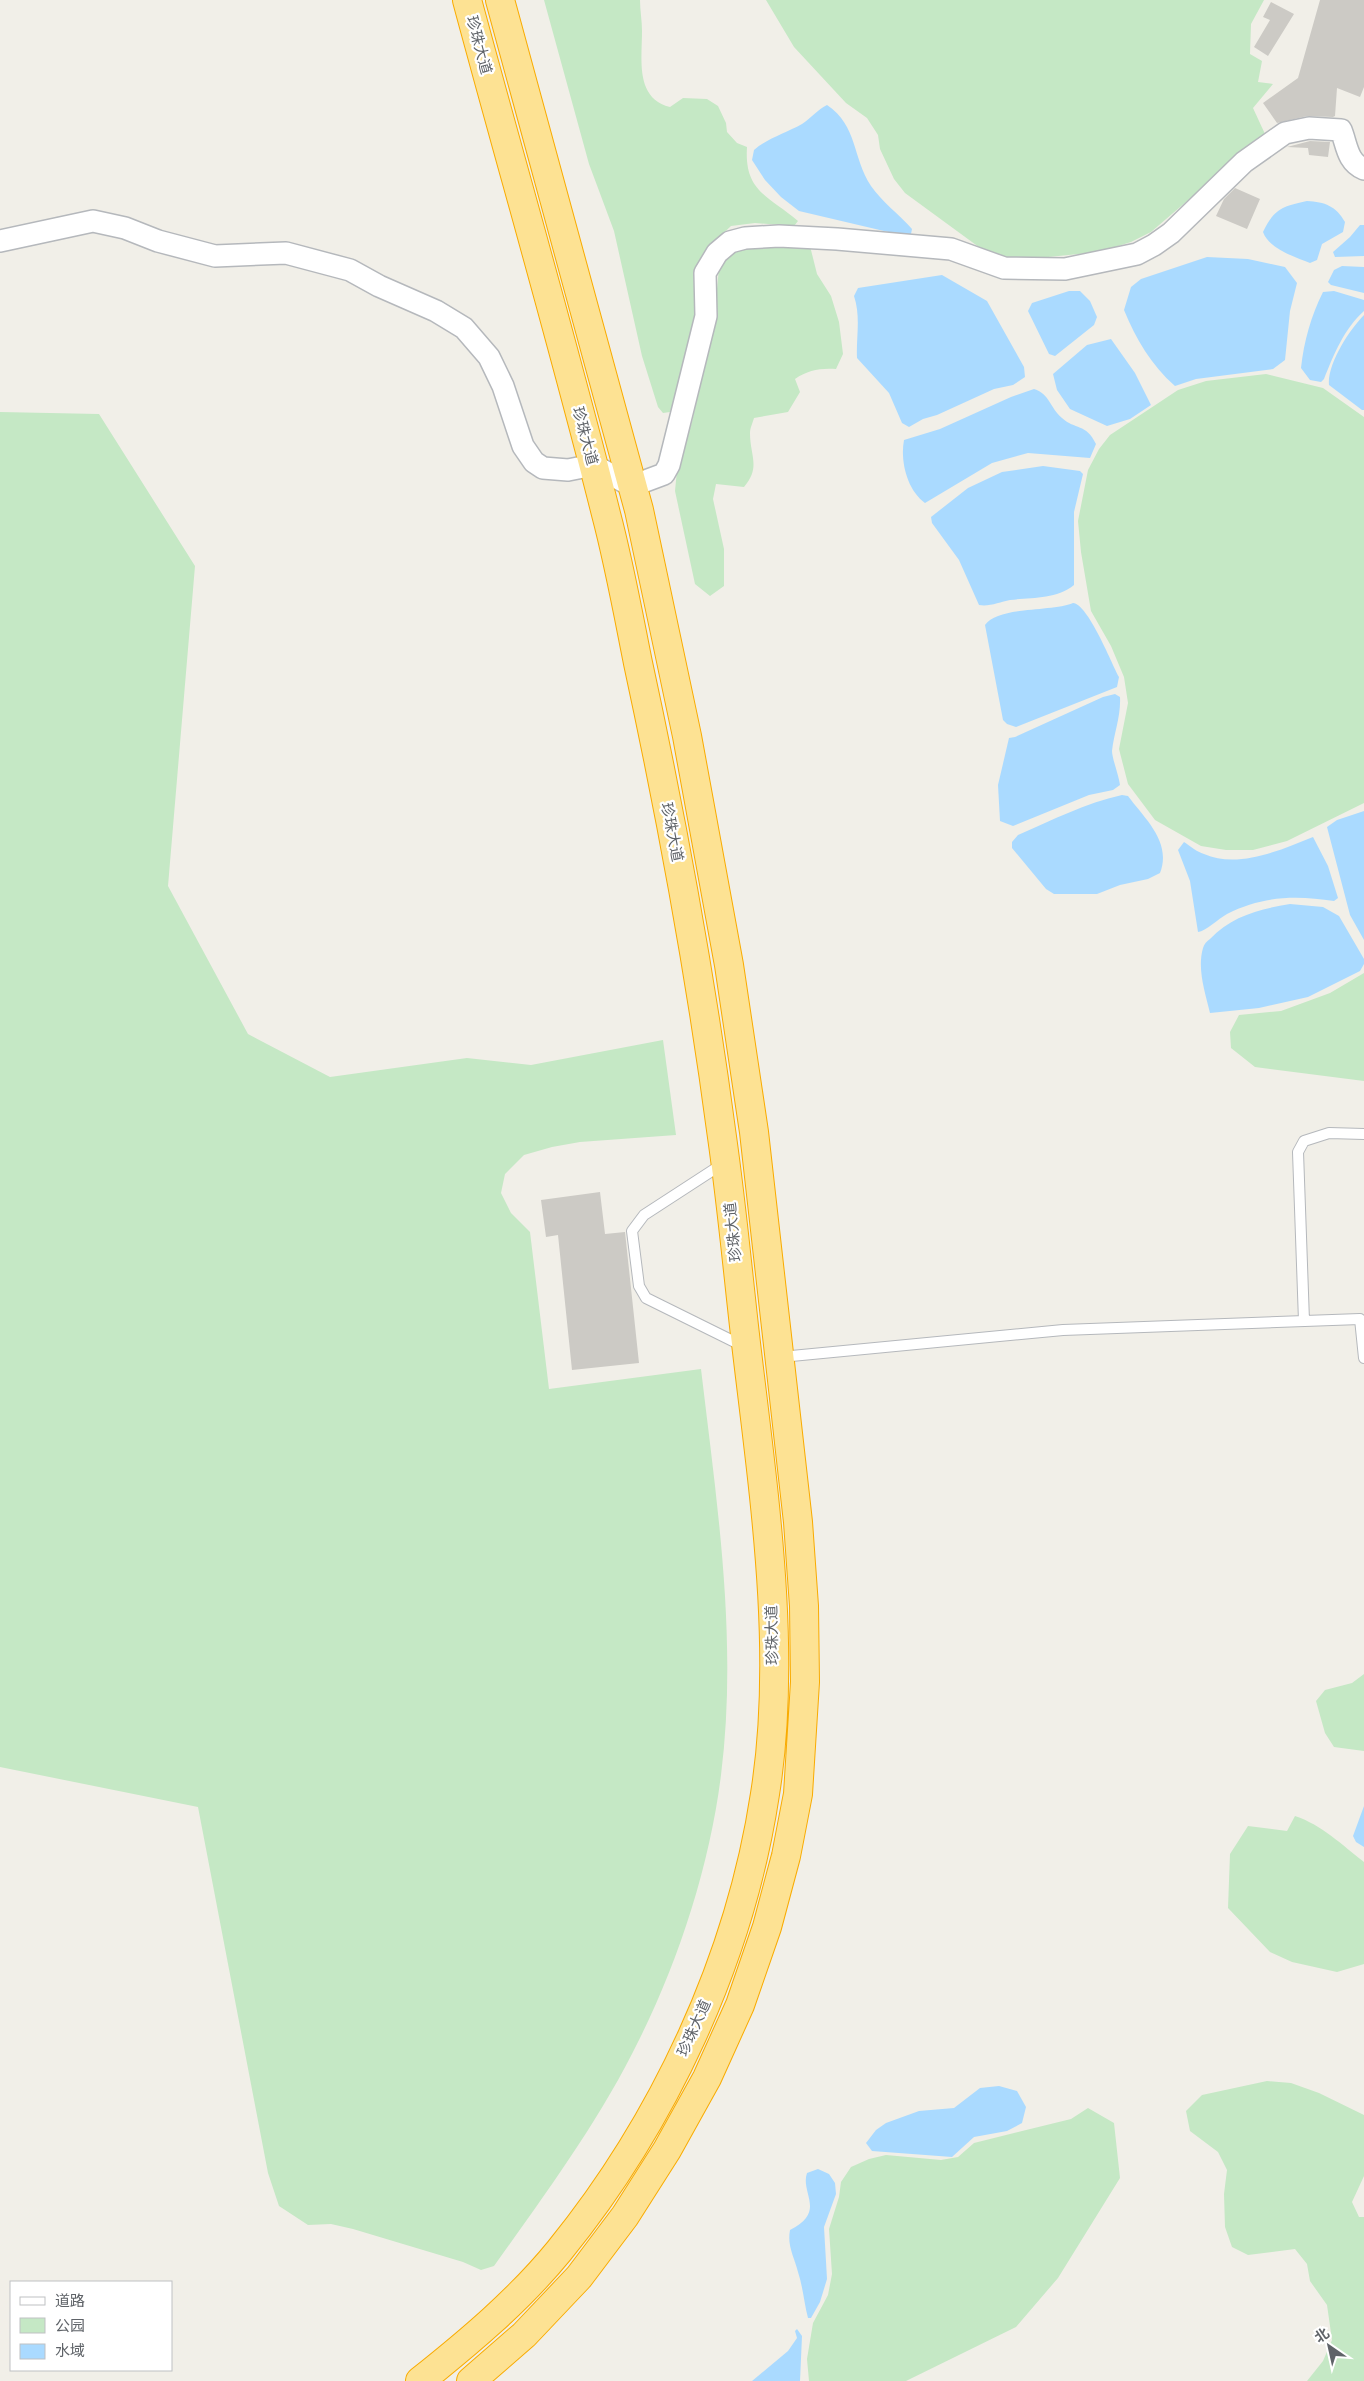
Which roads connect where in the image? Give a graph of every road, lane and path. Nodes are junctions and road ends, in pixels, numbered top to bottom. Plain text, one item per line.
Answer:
1 (467, 0) edge
2 (500, 0) edge
3 (1364, 169) edge
4 (0, 241) edge
5 (593, 465) junction
6 (632, 486) junction
7 (1364, 1134) edge
8 (725, 1162) junction
9 (1304, 1321) junction
10 (746, 1347) junction
11 (780, 1357) junction
12 (1364, 1358) edge
13 (420, 2381) edge
14 (471, 2381) edge

1 - 5 highway, 珍珠大道
2 - 6 highway
3 - 6 street
4 - 5 street
5 - 6 street
5 - 8 highway, 珍珠大道
6 - 11 highway
7 - 9 lane
8 - 10 highway, 珍珠大道
8 - 10 lane
9 - 11 lane
9 - 12 lane
10 - 13 highway, 珍珠大道
11 - 14 highway

